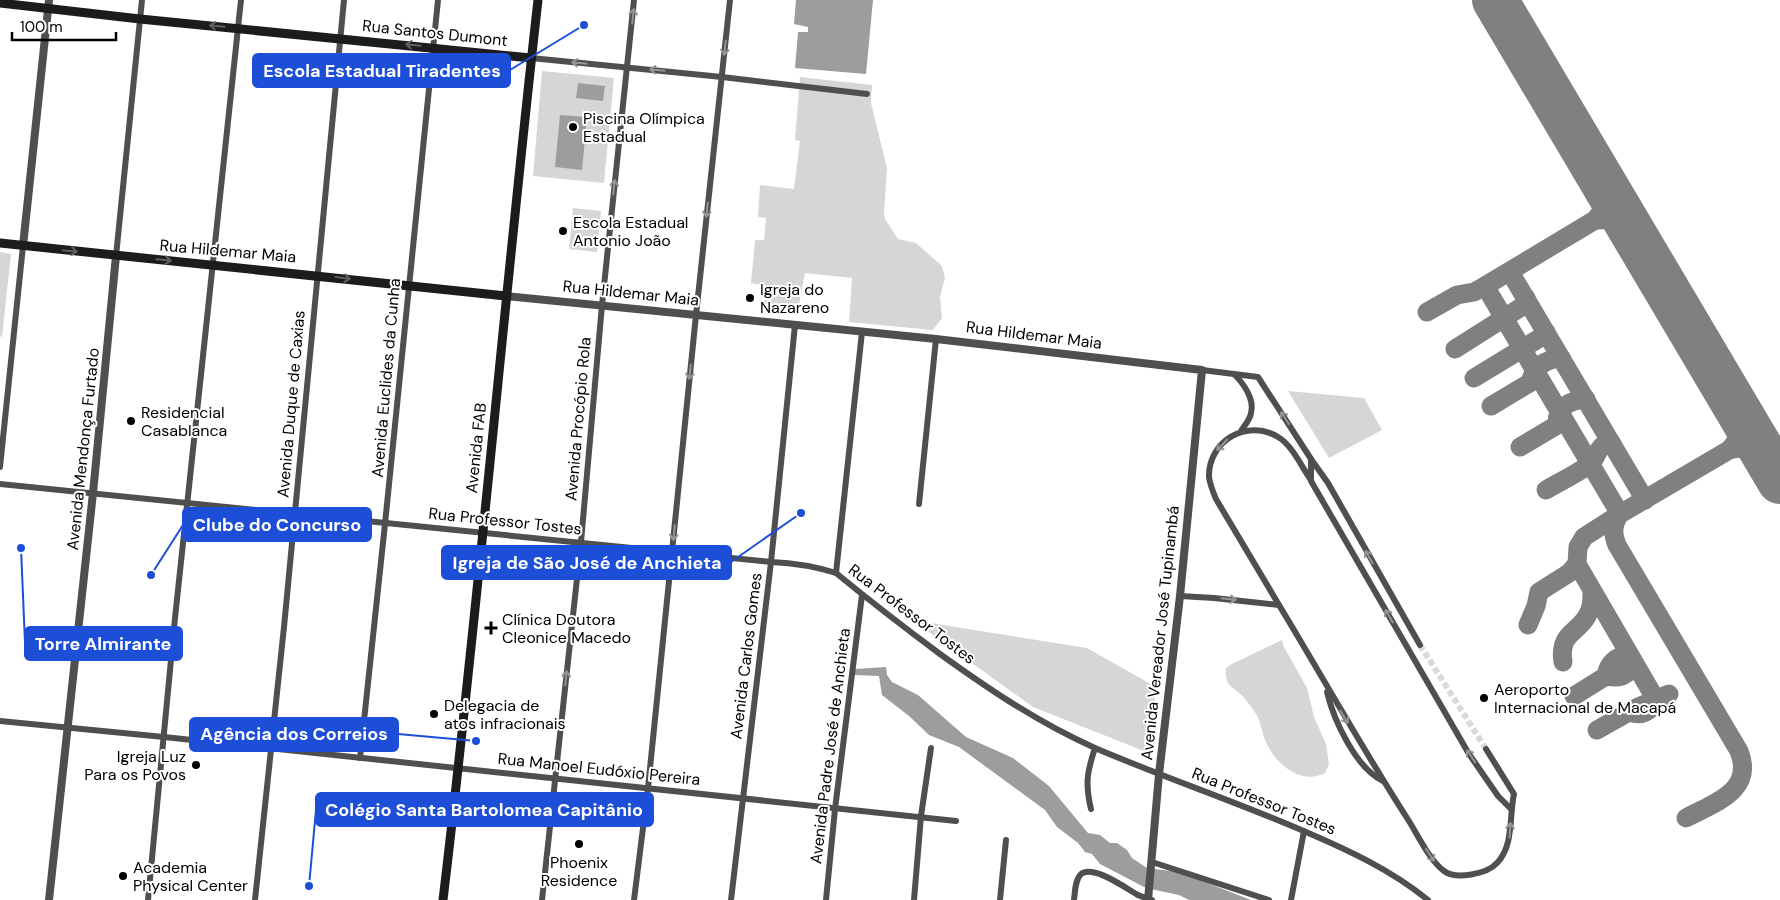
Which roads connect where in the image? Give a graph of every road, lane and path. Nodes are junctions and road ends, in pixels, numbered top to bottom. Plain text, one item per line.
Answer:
1 (142, 0) edge
2 (241, 0) edge
3 (344, 0) edge
4 (438, 0) edge
5 (538, 0) edge
6 (634, 0) edge
7 (730, 0) edge
8 (0, 3) edge
9 (49, 4) edge
10 (140, 19) junction
11 (238, 28) junction
12 (340, 38) junction
13 (433, 47) junction
14 (531, 58) junction
15 (627, 67) junction
16 (722, 77) junction
17 (867, 94) dead end
18 (0, 243) edge
19 (23, 246) junction
20 (116, 256) junction
21 (213, 265) junction
22 (316, 275) junction
23 (408, 285) junction
24 (506, 296) junction
25 (602, 305) junction
26 (696, 315) junction
27 (795, 325) junction
28 (862, 332) junction
29 (936, 339) junction
30 (1202, 370) junction
31 (1234, 374) junction
32 (1241, 431) junction
33 (1310, 459) junction
34 (0, 466) edge
35 (1311, 481) junction
36 (0, 484) edge
37 (93, 493) junction
38 (188, 502) junction
39 (919, 504) dead end
40 (294, 514) junction
41 (385, 524) junction
42 (482, 532) junction
43 (581, 542) junction
44 (672, 552) junction
45 (771, 562) junction
46 (836, 573) junction
47 (862, 595) junction
48 (1180, 596) junction
49 (1280, 605) junction
50 (1420, 645) tunnel mouth
51 (1326, 686) junction
52 (0, 721) edge
53 (68, 728) junction
54 (164, 736) junction
55 (271, 748) junction
56 (931, 748) dead end
57 (1095, 748) junction
58 (1486, 749) tunnel mouth
59 (360, 758) junction
60 (458, 769) junction
61 (1159, 774) junction
62 (556, 778) junction
63 (1384, 781) junction
64 (648, 788) junction
65 (742, 798) junction
66 (835, 809) junction
67 (1091, 809) dead end
68 (1511, 809) junction
69 (921, 816) junction
70 (956, 821) dead end
71 (1304, 831) junction
72 (1006, 840) dead end
73 (1152, 864) junction
74 (1149, 898) edge
75 (49, 900) edge
76 (148, 900) edge
77 (255, 900) edge
78 (443, 900) edge
79 (542, 900) edge
80 (634, 900) edge
81 (731, 900) edge
82 (826, 900) edge
83 (914, 900) edge
84 (1000, 900) edge
85 (1074, 900) edge
86 (1269, 900) edge
87 (1292, 900) edge
88 (1428, 900) edge

1 - 10 street, Avenida Mendonça Furtado
2 - 11 street
3 - 12 street, Avenida Duque de Caxias
4 - 13 street, Avenida Euclides da Cunha
5 - 14 main road, Avenida FAB
15 -> 6 street, Avenida Procópio Rola
7 -> 16 street
8 - 9 main road, Rua Santos Dumont
9 - 10 main road, Rua Santos Dumont
9 - 19 street
11 -> 10 main road, Rua Santos Dumont
10 - 20 street, Avenida Mendonça Furtado
11 - 12 main road, Rua Santos Dumont
11 - 21 street
13 -> 12 main road, Rua Santos Dumont
12 - 22 street, Avenida Duque de Caxias
13 - 14 main road, Rua Santos Dumont
13 - 23 street, Avenida Euclides da Cunha
15 -> 14 street, Rua Santos Dumont
14 - 24 main road, Avenida FAB
16 -> 15 street, Rua Santos Dumont
25 -> 15 street, Avenida Procópio Rola
16 - 17 street, Rua Santos Dumont
16 -> 26 street
18 - 19 main road, Rua Hildemar Maia
19 -> 20 main road, Rua Hildemar Maia
19 - 34 street
20 -> 21 main road, Rua Hildemar Maia
20 - 37 street, Avenida Mendonça Furtado
21 - 22 main road, Rua Hildemar Maia
21 - 38 street
22 -> 23 main road, Rua Hildemar Maia
22 - 40 street, Avenida Duque de Caxias
23 - 24 main road, Rua Hildemar Maia
23 - 41 street, Avenida Euclides da Cunha
24 - 25 street, Rua Hildemar Maia
24 - 42 main road, Avenida FAB
25 - 26 street, Rua Hildemar Maia
25 - 43 street, Avenida Procópio Rola
26 - 27 street, Rua Hildemar Maia
26 -> 44 street
27 - 28 street, Rua Hildemar Maia
27 - 45 street, Avenida Carlos Gomes
28 - 29 street, Rua Hildemar Maia
28 - 46 street
29 - 30 street, Rua Hildemar Maia
29 - 39 street
30 - 31 street, Rua Hildemar Maia
30 - 48 street, Avenida Vereador José Tupinambá
31 - 32 street
33 -> 31 street, Rua Hildemar Maia
32 - 35 street
32 -> 49 street
33 - 35 street
50 -> 33 street
68 -> 35 street
36 - 37 street, Rua Professor Tostes
37 - 38 street, Rua Professor Tostes
37 - 53 street, Avenida Mendonça Furtado
38 - 40 street, Rua Professor Tostes
38 - 54 street
40 - 41 street, Rua Professor Tostes
40 - 55 street, Avenida Duque de Caxias
41 - 42 street, Rua Professor Tostes
41 - 59 street, Avenida Euclides da Cunha
42 - 43 street, Rua Professor Tostes
42 - 60 main road, Avenida FAB
43 - 44 street, Rua Professor Tostes
62 -> 43 street, Avenida Procópio Rola
44 - 45 street, Rua Professor Tostes
44 - 64 street
45 - 46 street, Rua Professor Tostes
45 - 65 street, Avenida Carlos Gomes
46 - 47 street, Rua Professor Tostes
47 - 57 street, Rua Professor Tostes
47 - 66 street, Avenida Padre José de Anchieta
48 -> 49 street
48 - 61 street, Avenida Vereador José Tupinambá
49 - 51 street
51 -> 63 street
51 - 63 street
52 - 53 street, Rua Manoel Eudóxio Pereira
53 - 54 street, Rua Manoel Eudóxio Pereira
53 - 75 street, Avenida Mendonça Furtado
54 - 55 street, Rua Manoel Eudóxio Pereira
54 - 76 street
55 - 59 street, Rua Manoel Eudóxio Pereira
55 - 77 street, Avenida Duque de Caxias
56 - 69 street
57 - 61 street, Rua Professor Tostes
57 - 67 street
58 - 68 street
59 - 60 street, Rua Manoel Eudóxio Pereira
60 - 62 street, Rua Manoel Eudóxio Pereira
60 - 78 main road, Avenida FAB
61 - 71 street, Rua Professor Tostes
61 - 73 street, Avenida Vereador José Tupinambá
62 - 64 street, Rua Manoel Eudóxio Pereira
62 - 79 street, Avenida Procópio Rola
63 -> 68 street
64 - 65 street, Rua Manoel Eudóxio Pereira
64 - 80 street
65 - 66 street, Rua Manoel Eudóxio Pereira
65 - 81 street, Avenida Carlos Gomes
66 - 69 street, Rua Manoel Eudóxio Pereira
66 - 82 street, Avenida Padre José de Anchieta
69 - 70 street, Rua Manoel Eudóxio Pereira
69 - 83 street
71 - 87 street
71 - 88 street, Rua Professor Tostes
72 - 84 street
73 - 74 street, Avenida Vereador José Tupinambá
73 - 86 street
74 - 85 street

